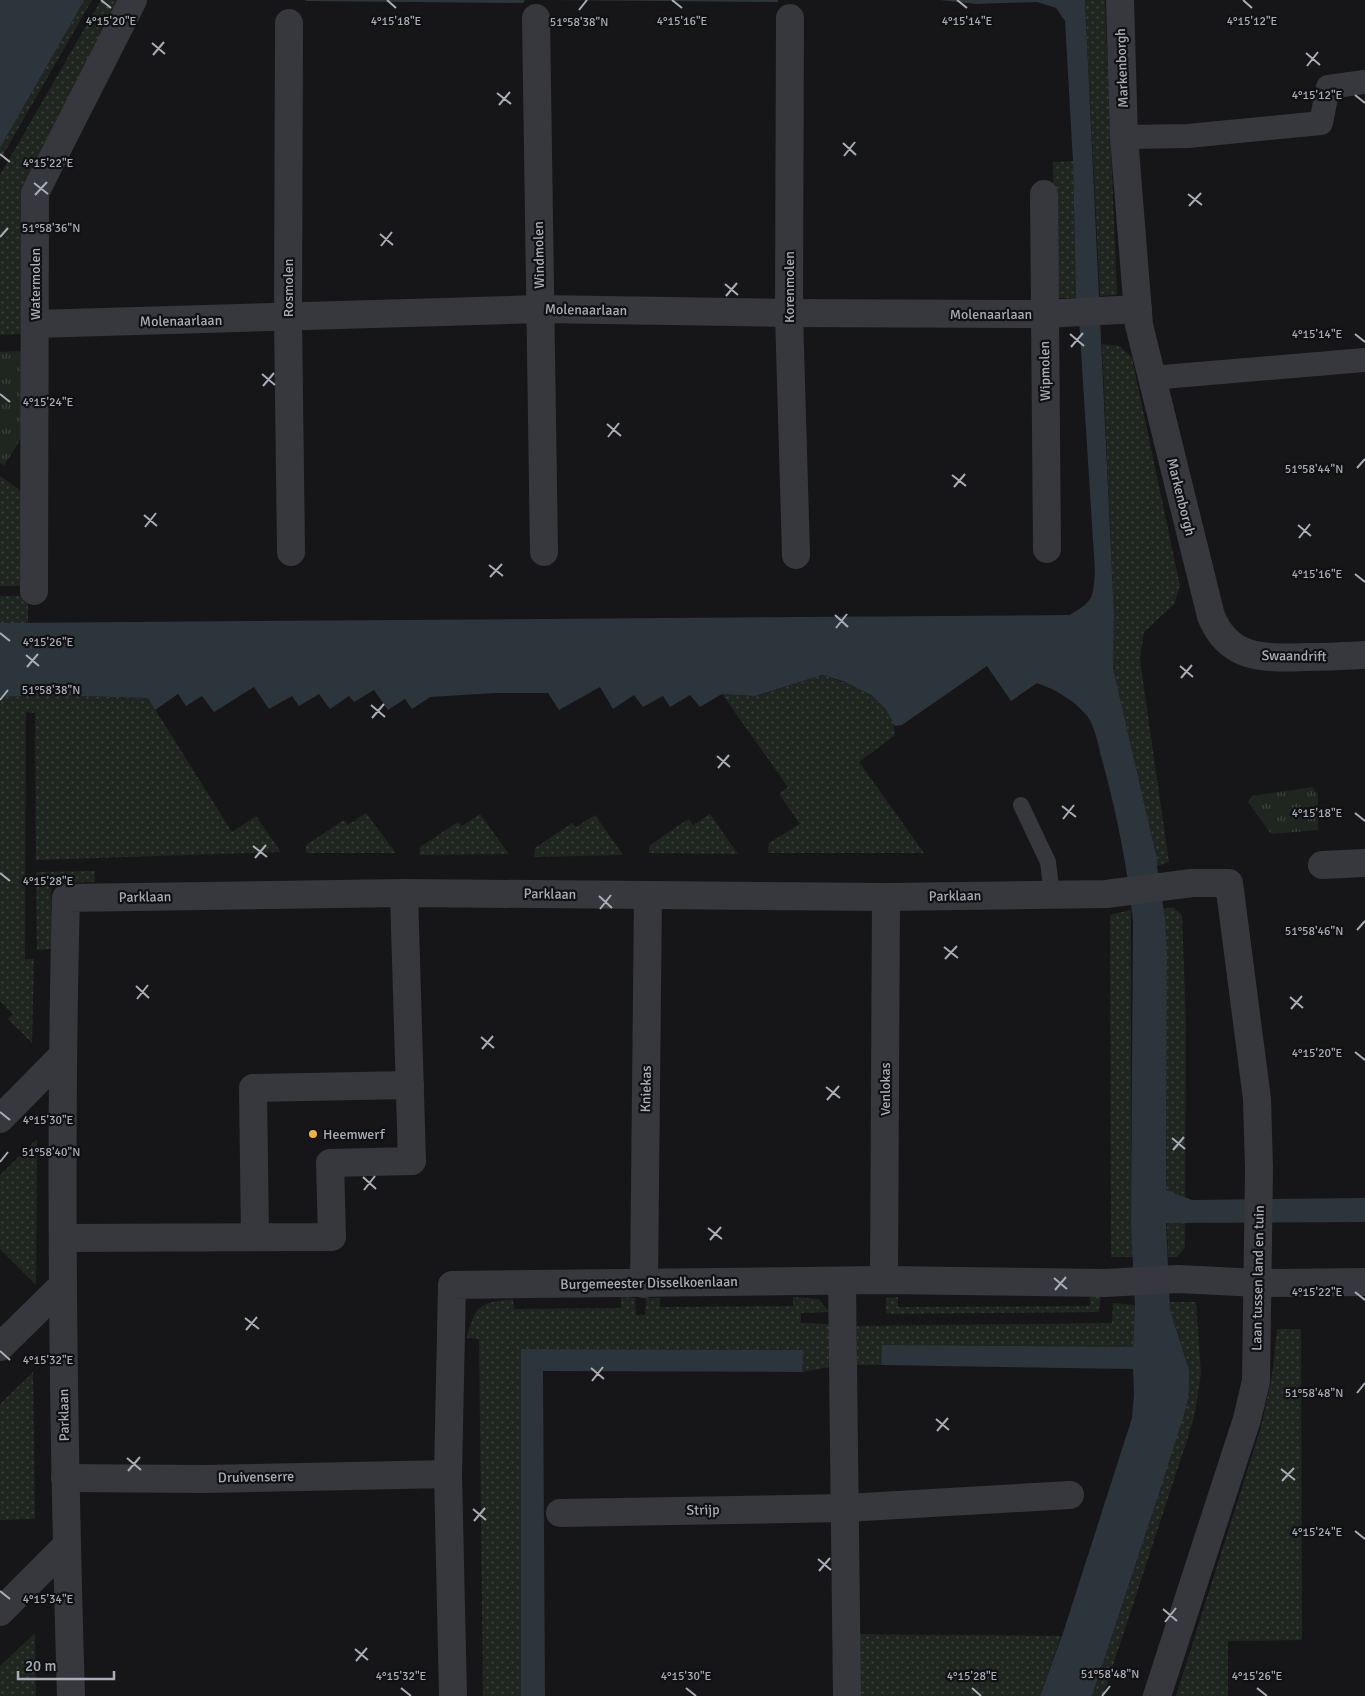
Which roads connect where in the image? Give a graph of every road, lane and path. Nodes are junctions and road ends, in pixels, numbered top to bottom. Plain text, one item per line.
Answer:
1 (133, 0) edge
2 (1120, 0) edge
3 (536, 18) dead end
4 (790, 18) dead end
5 (288, 23) dead end
6 (1365, 82) edge
7 (1124, 137) junction
8 (1044, 194) dead end
9 (540, 309) junction
10 (1128, 310) junction
11 (789, 313) junction
12 (1053, 314) junction
13 (288, 318) junction
14 (35, 324) junction
15 (1365, 360) edge
16 (1151, 378) junction
17 (1047, 549) dead end
18 (291, 552) dead end
19 (544, 552) dead end
20 (796, 555) dead end
21 (34, 591) dead end
22 (1211, 616) joint
23 (1365, 656) edge
24 (1021, 805) dead end
25 (1365, 863) edge
26 (1322, 865) dead end
27 (1180, 884) joint
28 (404, 893) junction
29 (648, 895) junction
30 (1052, 895) junction
31 (886, 897) junction
32 (62, 1056) junction
33 (410, 1085) junction
34 (0, 1119) edge
35 (255, 1237) junction
36 (63, 1238) junction
37 (884, 1280) junction
38 (842, 1281) junction
39 (1365, 1282) edge
40 (1258, 1283) junction
41 (644, 1284) junction
42 (63, 1285) junction
43 (0, 1347) edge
44 (448, 1474) junction
45 (65, 1478) junction
46 (1070, 1496) dead end
47 (846, 1508) junction
48 (560, 1513) dead end
49 (67, 1545) junction
50 (0, 1612) edge
51 (71, 1696) edge
52 (453, 1696) edge
53 (847, 1696) edge
54 (1157, 1696) edge

1 - 14 street, Watermolen
2 - 7 street, Markenborgh
3 - 9 street, Windmolen
4 - 11 street, Korenmolen
5 - 13 street, Rosmolen
6 - 7 street
7 - 10 street, Markenborgh
8 - 12 street, Wipmolen
9 - 11 street, Molenaarlaan
9 - 13 street, Molenaarlaan
9 - 19 street, Windmolen
10 - 12 street, Molenaarlaan
10 - 16 street, Markenborgh
11 - 12 street, Molenaarlaan
11 - 20 street, Korenmolen
12 - 17 street, Wipmolen
13 - 14 street, Molenaarlaan
13 - 18 street, Rosmolen
14 - 21 street, Watermolen
15 - 16 street
16 - 22 street, Markenborgh
22 - 23 street, Swaandrift
24 - 30 lane
25 - 26 street
27 - 30 street, Parklaan
27 - 40 street, Laan tussen land en tuin
28 - 29 street, Parklaan
28 - 32 street, Parklaan
28 - 33 street
29 - 31 street, Parklaan
29 - 41 street, Kniekas
30 - 31 street, Parklaan
31 - 37 street, Venlokas
32 - 34 street
32 - 36 street, Parklaan
33 - 35 street
33 - 35 street
35 - 36 street
36 - 42 street, Parklaan
37 - 38 street, Burgemeester Disselkoenlaan
37 - 40 street, Burgemeester Disselkoenlaan
38 - 41 street, Burgemeester Disselkoenlaan
38 - 47 street
39 - 40 street, Burgemeester Disselkoenlaan
40 - 54 street, Laan tussen land en tuin
41 - 44 street, Burgemeester Disselkoenlaan
42 - 43 street
42 - 45 street, Parklaan
44 - 45 street, Druivenserre
44 - 52 street, Burgemeester Disselkoenlaan
45 - 49 street, Parklaan
46 - 47 street, Strijp
47 - 48 street, Strijp
47 - 53 street
49 - 50 street
49 - 51 street, Parklaan

